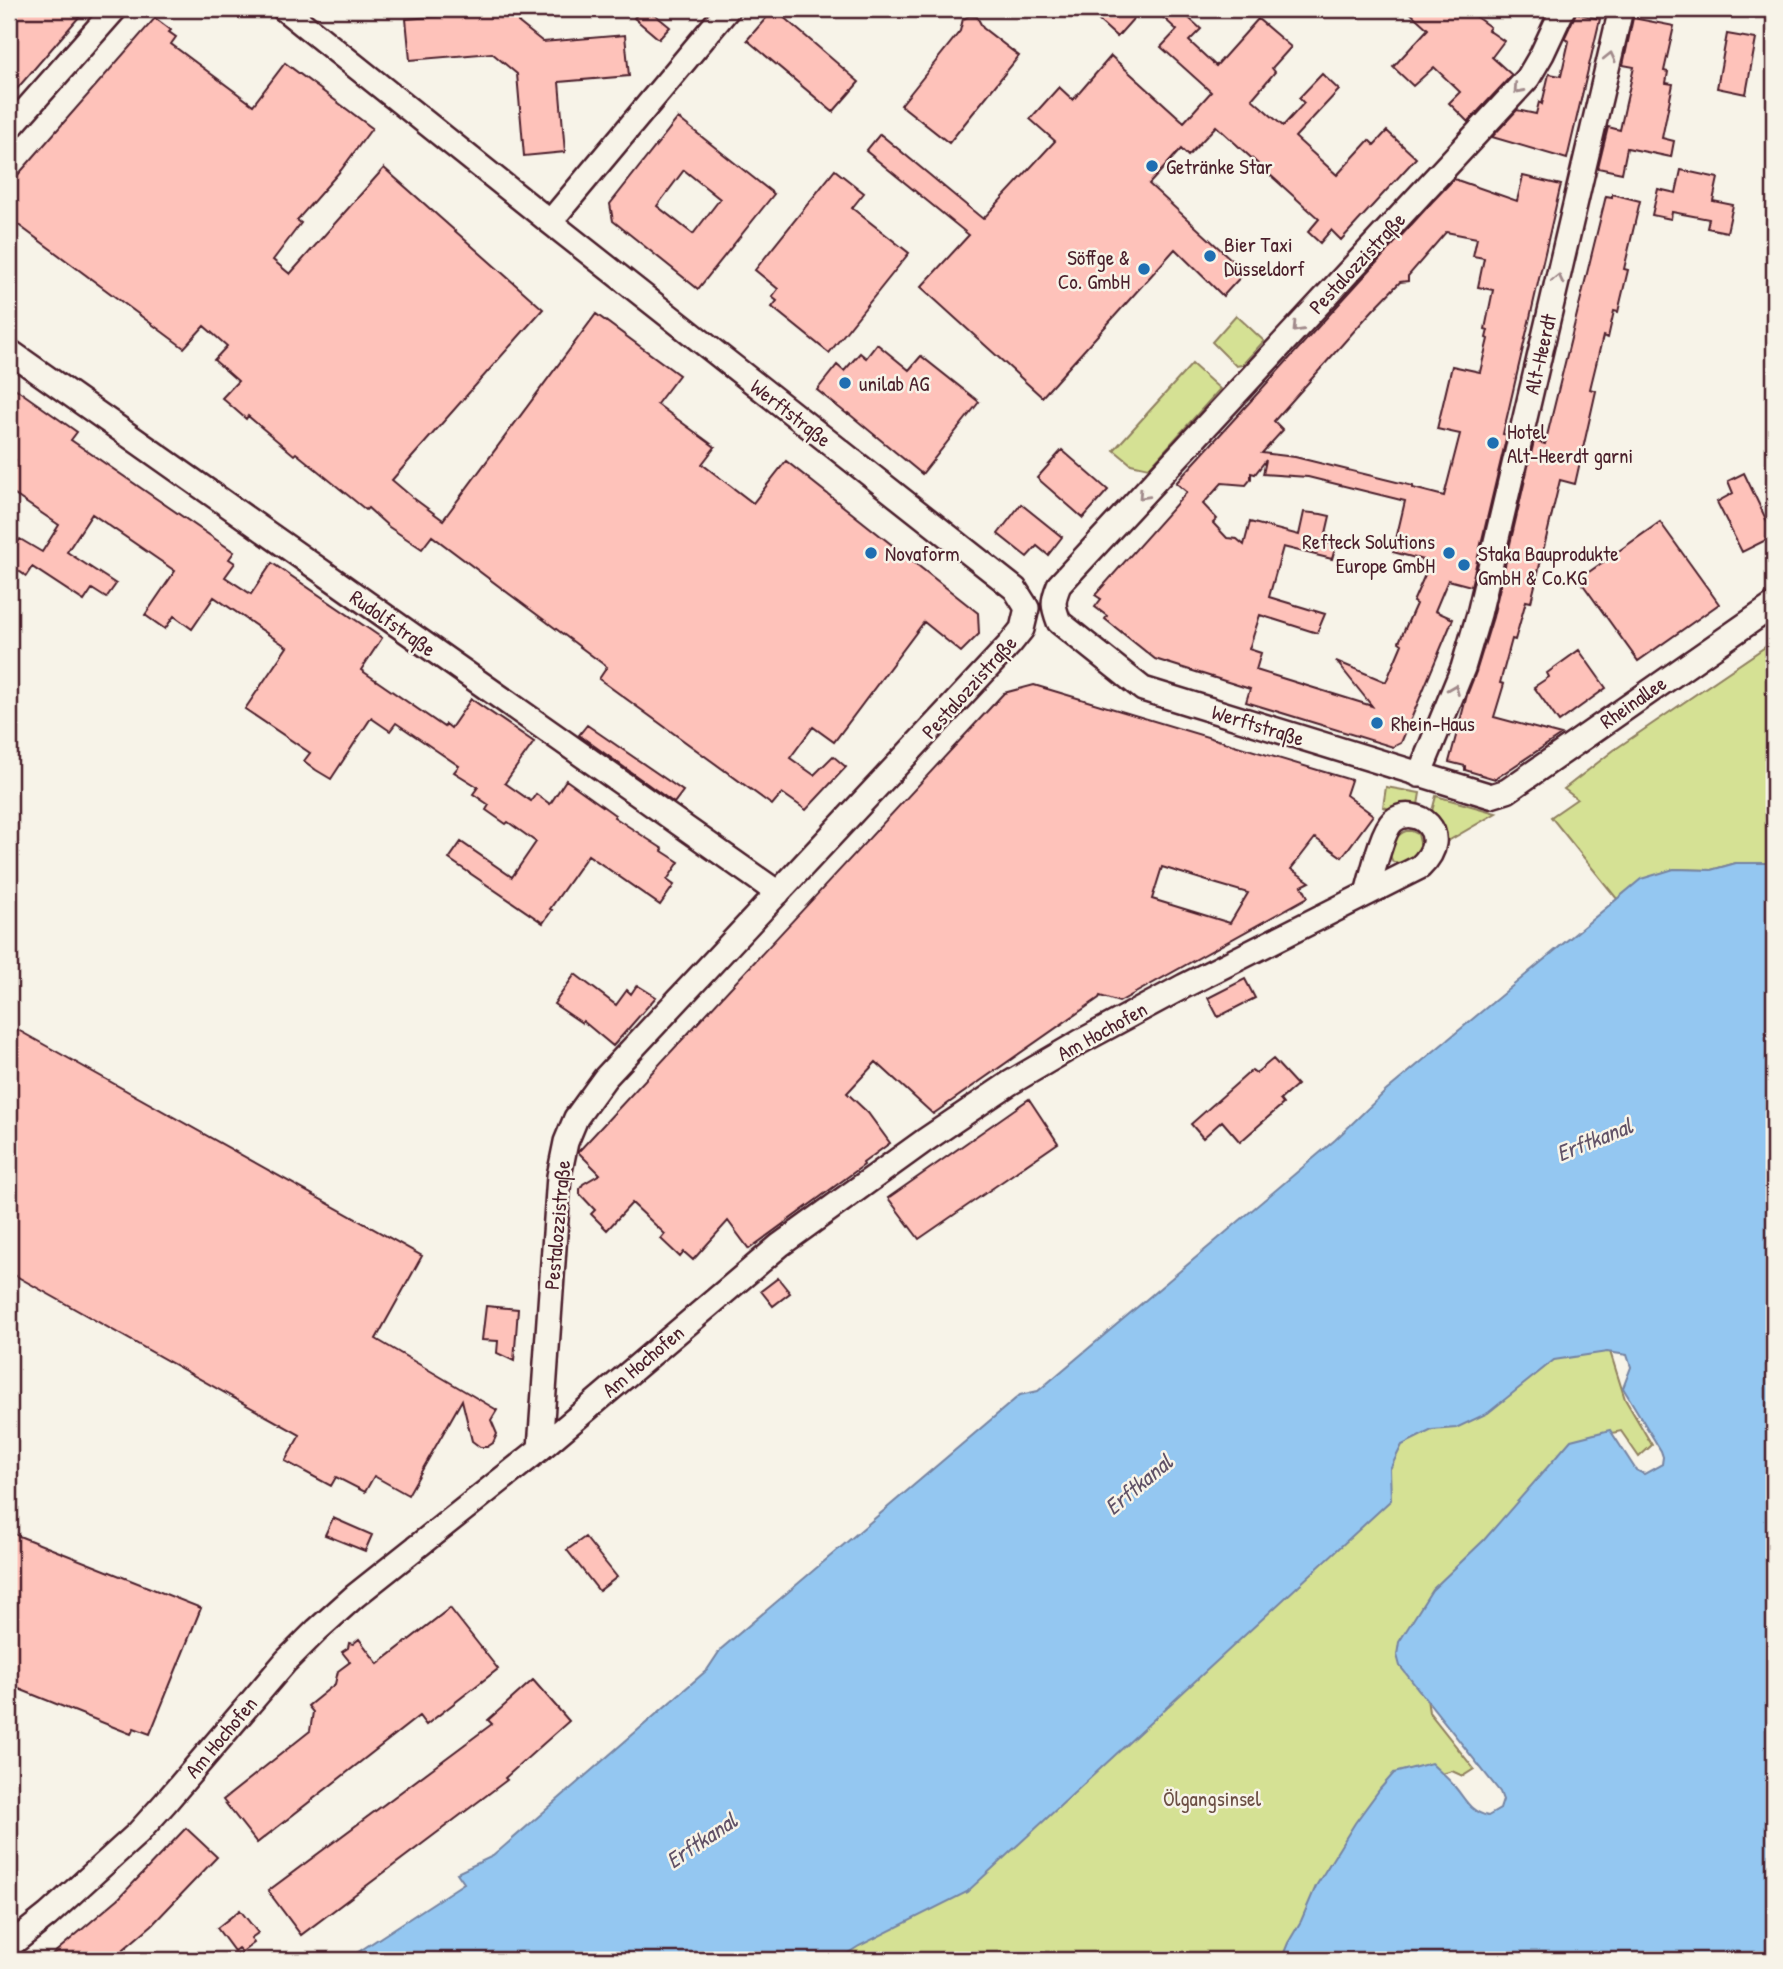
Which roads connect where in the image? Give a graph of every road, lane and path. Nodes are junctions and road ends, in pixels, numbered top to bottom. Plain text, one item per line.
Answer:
1 (115, 9) edge
2 (284, 9) edge
3 (728, 9) edge
4 (1563, 9) edge
5 (1622, 9) edge
6 (9, 129) edge
7 (550, 222) junction
8 (9, 351) edge
9 (1774, 605) edge
10 (1053, 607) junction
11 (1027, 608) junction
12 (1419, 775) junction
13 (1491, 796) joint
14 (778, 893) junction
15 (1367, 893) dead end
16 (540, 1450) junction
17 (9, 1946) edge

1 - 6 street
2 - 7 street, Werftstraße
3 - 7 street
4 -> 10 street, Pestalozzistraße
12 -> 5 street, Alt-Heerdt
7 - 11 street, Werftstraße
8 - 14 street, Rudolfstraße
9 - 13 street, Rheinallee
10 - 11 street
10 - 12 street, Werftstraße
11 - 14 street, Pestalozzistraße
12 - 13 street, Werftstraße
14 - 16 street, Pestalozzistraße
15 - 16 street, Am Hochofen
16 - 17 street, Am Hochofen

